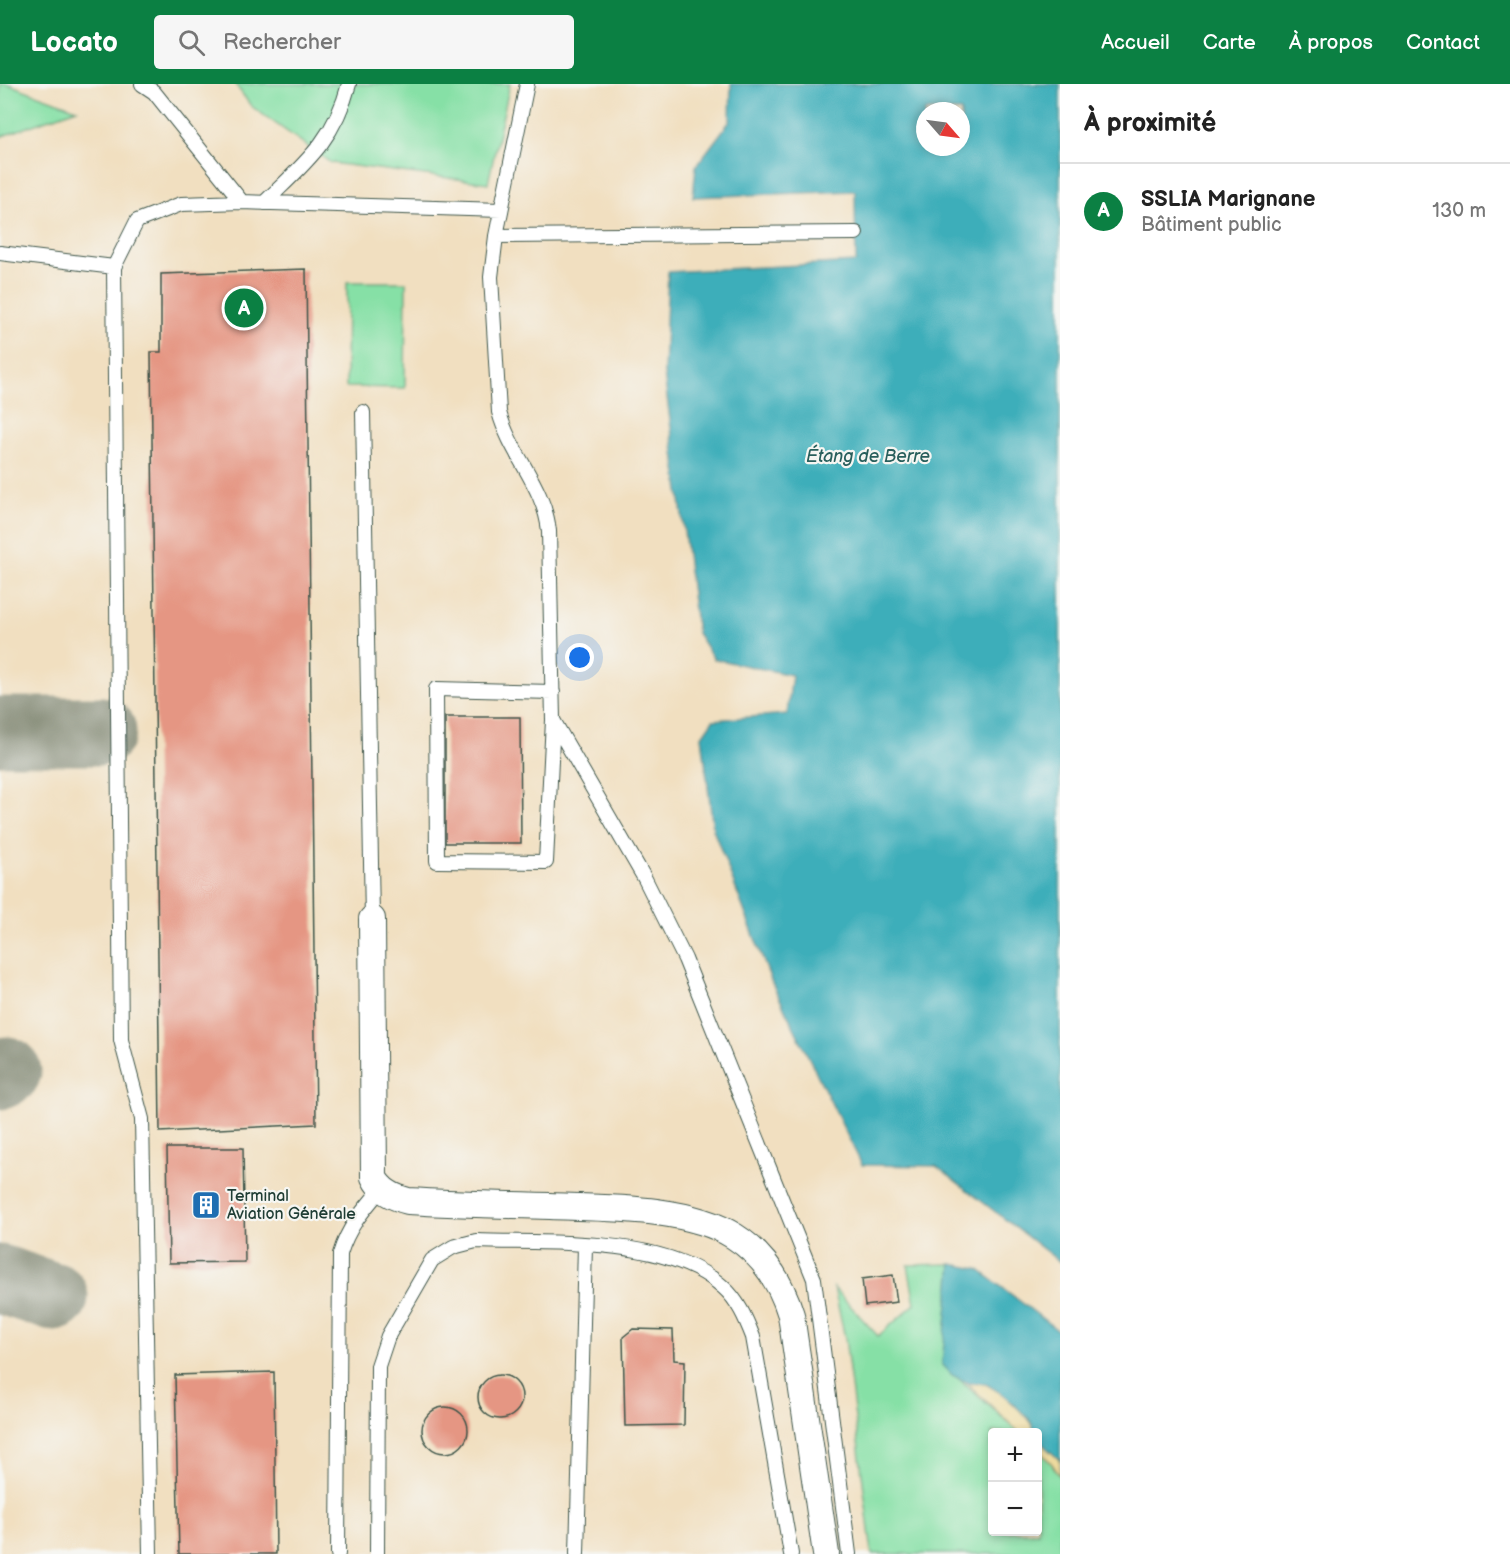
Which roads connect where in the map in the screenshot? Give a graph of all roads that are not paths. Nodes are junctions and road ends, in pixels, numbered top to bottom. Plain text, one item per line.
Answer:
1 (142, 84) edge
2 (349, 84) edge
3 (527, 84) edge
4 (242, 202) junction
5 (264, 203) junction
6 (501, 210) junction
7 (856, 233) dead end
8 (496, 236) junction
9 (0, 253) edge
10 (114, 267) junction
11 (363, 412) dead end
12 (553, 692) junction
13 (554, 720) junction
14 (372, 919) joint
15 (382, 1188) junction
16 (585, 1246) junction
17 (150, 1554) edge
18 (339, 1554) edge
19 (377, 1554) edge
20 (577, 1554) edge
21 (791, 1554) edge
22 (826, 1554) edge
23 (849, 1554) edge

1 - 4 lane
2 - 5 lane
3 - 6 lane
4 - 5 lane
4 - 10 lane
5 - 6 lane
6 - 8 lane
7 - 8 lane
8 - 12 lane
9 - 10 lane
10 - 17 lane
11 - 14 lane
12 - 13 lane
12 - 13 lane
13 - 23 lane
14 - 15 street
15 - 18 lane
15 - 22 street
16 - 19 lane
16 - 20 lane
16 - 21 lane

